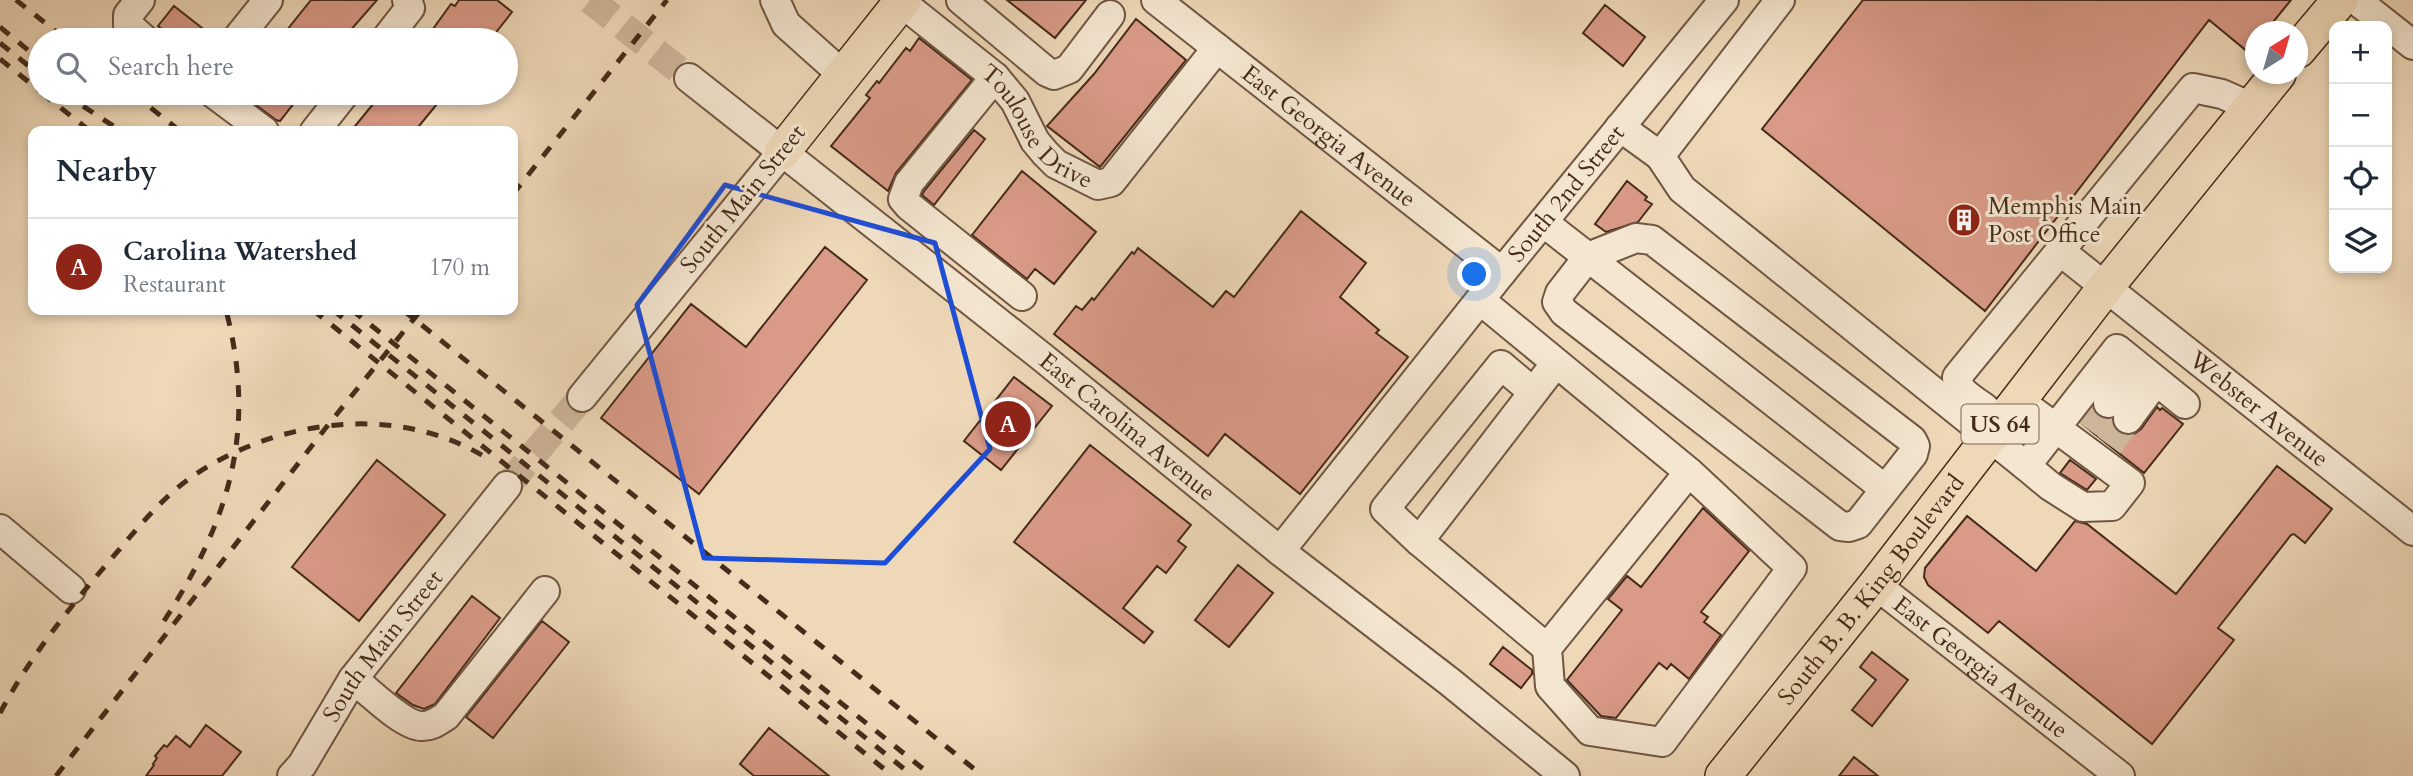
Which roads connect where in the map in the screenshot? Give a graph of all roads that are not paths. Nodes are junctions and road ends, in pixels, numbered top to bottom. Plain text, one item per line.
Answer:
1 (268, 0) edge
2 (775, 0) edge
3 (961, 0) edge
4 (1156, 0) edge
5 (1724, 0) edge
6 (1780, 0) edge
7 (2340, 0) edge
8 (2356, 0) edge
9 (902, 1) edge
10 (408, 4) edge
11 (134, 7) edge
12 (1110, 15) dead end
13 (131, 28) edge
14 (246, 28) edge
15 (393, 28) edge
16 (2308, 38) edge
17 (2413, 45) edge
18 (1217, 48) junction
19 (843, 75) junction
20 (995, 77) junction
21 (689, 78) tunnel mouth
22 (2268, 84) edge
23 (229, 105) edge
24 (336, 105) edge
25 (2249, 106) junction
26 (257, 126) edge
27 (319, 126) edge
28 (1620, 127) junction
29 (782, 152) junction
30 (1660, 156) junction
31 (1543, 222) junction
32 (2060, 251) junction
33 (1588, 257) junction
34 (1502, 272) junction
35 (2105, 288) junction
36 (1022, 296) dead end
37 (1480, 300) junction
38 (2063, 342) junction
39 (1556, 363) junction
40 (2100, 371) junction
41 (2147, 374) junction
42 (1533, 393) junction
43 (582, 397) tunnel mouth
44 (2185, 404) dead end
45 (2118, 411) tunnel mouth
46 (2004, 419) junction
47 (2056, 427) junction
48 (2026, 466) junction
49 (1689, 472) junction
50 (507, 486) tunnel mouth
51 (1885, 489) junction
52 (0, 529) edge
53 (2413, 531) edge
54 (1419, 541) junction
55 (1280, 551) junction
56 (1876, 585) junction
57 (71, 589) dead end
58 (545, 591) dead end
59 (1547, 648) junction
60 (353, 679) junction
61 (303, 772) edge
62 (1565, 776) edge
63 (1723, 776) edge
64 (2120, 776) edge

1 - 14 street
2 - 19 street
3 - 12 street
4 - 18 street, East Georgia Avenue
5 - 28 street, South 2nd Street
6 - 30 street
7 - 16 main road
8 - 17 street
9 - 19 main road, South Main Street
9 - 20 street, Toulouse Drive
10 - 15 street
11 - 13 street
18 - 20 street, Toulouse Drive
18 - 34 street, East Georgia Avenue
19 - 29 main road, South Main Street
20 - 36 street
21 - 29 street, East Carolina Avenue
22 - 25 main road, South B. B. King Boulevard / US 64
23 - 26 street
24 - 27 street
25 - 32 street
25 - 35 main road, South B. B. King Boulevard / US 64
28 - 30 street
28 - 31 street, South 2nd Street
29 - 43 street, South Main Street
29 - 55 street, East Carolina Avenue
30 - 46 street
31 - 33 street
31 - 34 street, South 2nd Street
32 - 35 street, Webster Avenue
32 - 46 street
33 - 51 street
33 - 51 street
33 - 51 street
34 - 37 street, South 2nd Street
35 - 38 main road, South B. B. King Boulevard / US 64
35 - 53 street, Webster Avenue
37 - 39 street
37 - 55 street, South 2nd Street
38 - 40 street
38 - 46 main road, South B. B. King Boulevard / US 64
39 - 42 street
39 - 49 street
40 - 41 street
40 - 47 street
41 - 44 street
41 - 45 street
42 - 54 street
42 - 54 street
46 - 47 street
46 - 48 street
46 - 56 main road, South B. B. King Boulevard / US 64
47 - 48 street
47 - 48 street
49 - 59 street
49 - 59 street
50 - 60 street, South Main Street
52 - 57 street
54 - 59 street
55 - 62 street, East Carolina Avenue
56 - 63 main road, South B. B. King Boulevard / US 64
56 - 64 street, East Georgia Avenue
58 - 60 street
60 - 61 street, South Main Street

